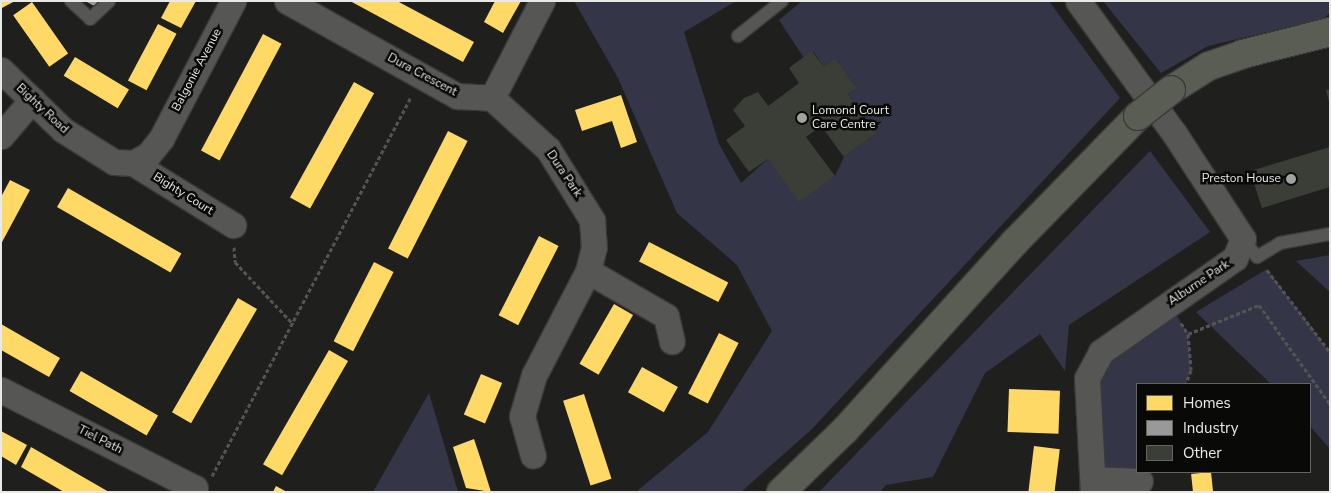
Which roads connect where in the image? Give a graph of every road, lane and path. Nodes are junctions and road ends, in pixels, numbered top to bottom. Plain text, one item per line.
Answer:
1 (71, 1) edge
2 (109, 1) edge
3 (233, 1) edge
4 (287, 1) edge
5 (542, 1) edge
6 (782, 1) edge
7 (1078, 1) edge
8 (738, 36) dead end
9 (1322, 38) edge
10 (1, 70) edge
11 (422, 76) junction
12 (492, 98) junction
13 (32, 100) junction
14 (1, 136) edge
15 (132, 163) junction
16 (232, 225) joint
17 (1330, 234) edge
18 (1250, 248) junction
19 (588, 271) junction
20 (1169, 303) junction
21 (293, 324) junction
22 (1188, 334) junction
23 (672, 341) dead end
24 (1330, 352) edge
25 (1186, 383) edge
26 (1, 390) edge
27 (1330, 404) edge
28 (533, 456) dead end
29 (1141, 481) edge
30 (1093, 485) edge
31 (194, 490) edge
32 (780, 492) edge

1 - 2 lane
3 - 15 street, Balgonie Avenue
4 - 11 street, Dura Crescent
5 - 12 street
6 - 8 lane
7 - 18 street
9 - 32 main road, bridge
10 - 13 street, Bighty Road
11 - 12 street, Dura Crescent
11 - 21 path
12 - 19 street, Dura Park
13 - 14 street
13 - 15 street, Bighty Road
15 - 16 street, Bighty Court
16 - 21 path
17 - 18 lane
18 - 20 street, Alburne Park
18 - 24 path
19 - 23 street
19 - 28 street, Dura Park
20 - 22 path
20 - 30 street, Alburne Park
21 - 31 path
22 - 25 path
22 - 27 path
26 - 31 street, Tiel Path
29 - 30 street

